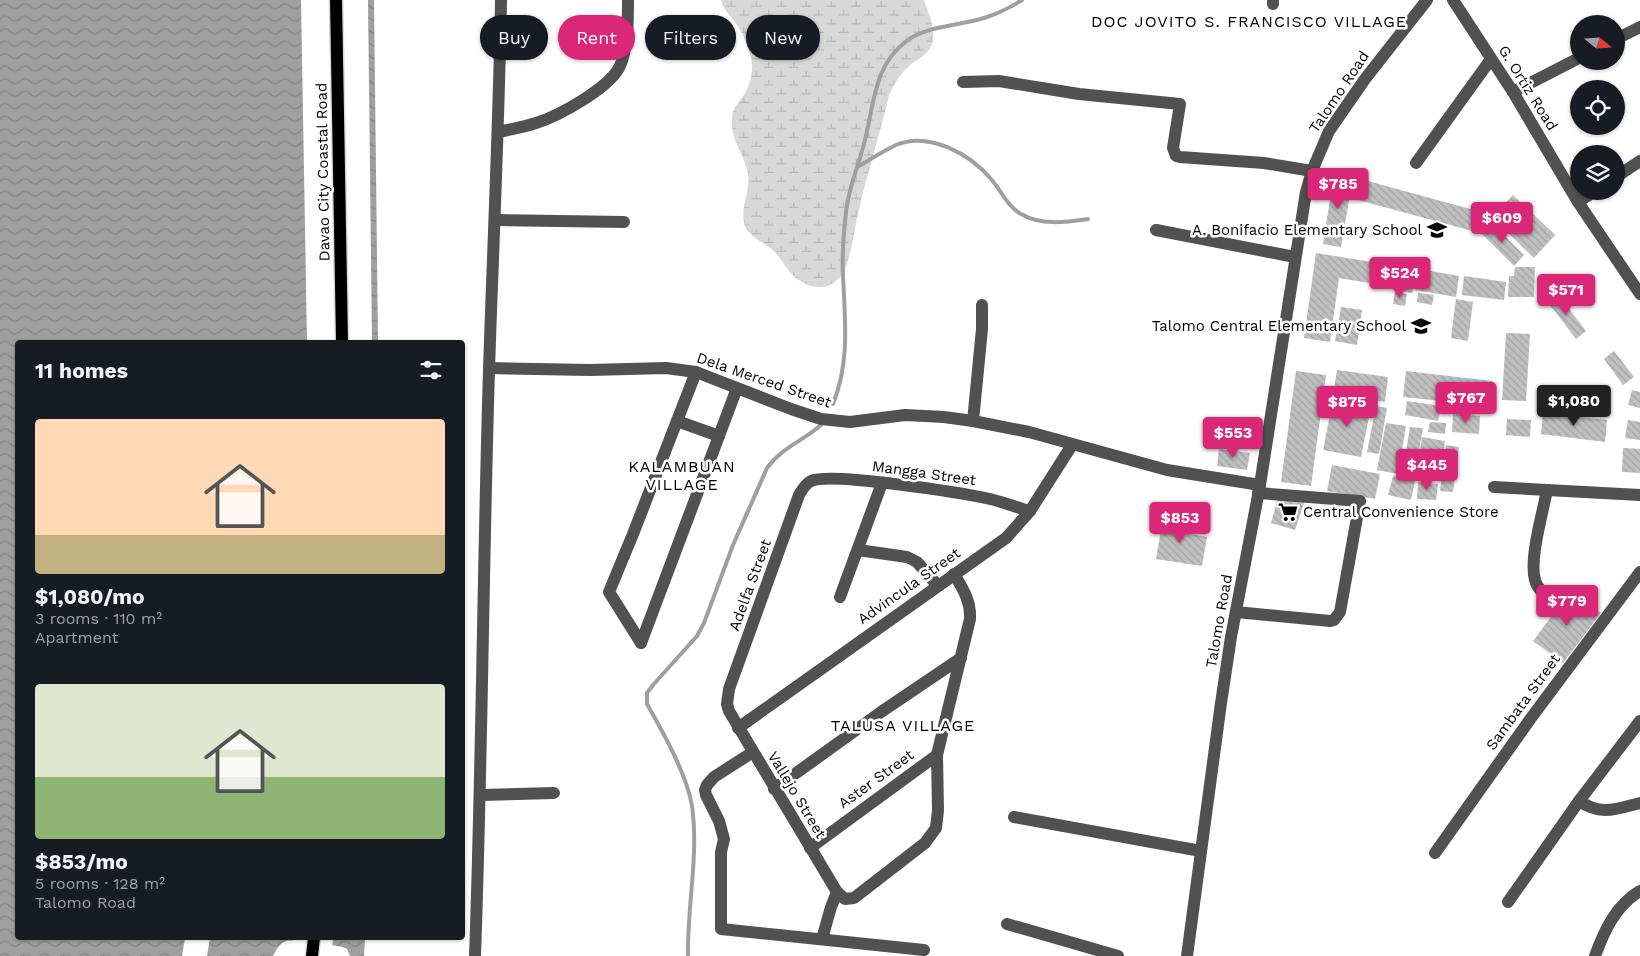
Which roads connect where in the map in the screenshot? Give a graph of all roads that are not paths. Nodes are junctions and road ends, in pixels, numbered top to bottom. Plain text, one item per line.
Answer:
1 (336, 0) edge
2 (501, 0) edge
3 (628, 0) edge
4 (1426, 0) edge
5 (1453, 0) edge
6 (1640, 27) edge
7 (1625, 34) edge
8 (1491, 59) junction
9 (1570, 63) edge
10 (963, 82) dead end
11 (1513, 92) junction
12 (499, 132) junction
13 (1640, 161) edge
14 (1416, 163) dead end
15 (1312, 170) junction
16 (1625, 171) edge
17 (1581, 200) edge
18 (1578, 202) junction
19 (495, 220) junction
20 (624, 222) dead end
21 (1156, 230) dead end
22 (1295, 257) junction
23 (1636, 280) edge
24 (1640, 294) edge
25 (982, 305) dead end
26 (342, 340) edge
27 (489, 368) junction
28 (696, 372) junction
29 (736, 388) junction
30 (677, 421) junction
31 (973, 421) junction
32 (719, 436) junction
33 (1072, 445) junction
34 (812, 481) joint
35 (882, 483) junction
36 (1494, 487) dead end
37 (1259, 489) junction
38 (1547, 490) junction
39 (1640, 495) edge
40 (1030, 511) junction
41 (858, 550) junction
42 (1640, 572) edge
43 (954, 574) junction
44 (938, 586) junction
45 (840, 597) dead end
46 (1549, 598) dead end
47 (1236, 612) junction
48 (962, 658) junction
49 (727, 704) joint
50 (1640, 721) edge
51 (738, 728) junction
52 (753, 752) junction
53 (937, 754) junction
54 (774, 788) junction
55 (554, 793) dead end
56 (480, 795) junction
57 (1579, 801) junction
58 (1640, 803) edge
59 (1014, 817) dead end
60 (810, 848) junction
61 (1201, 851) junction
62 (1435, 853) dead end
63 (1640, 891) edge
64 (841, 896) junction
65 (1508, 902) dead end
66 (1007, 924) dead end
67 (822, 939) junction
68 (314, 940) edge
69 (924, 950) dead end
70 (312, 955) edge
71 (475, 956) edge
72 (1118, 956) edge
73 (1187, 956) edge
74 (1595, 956) edge

1 - 26 main road, Davao City Coastal Road
2 - 12 street
3 - 12 street
4 - 15 street, Talomo Road
5 - 8 street, G. Ortiz Road
6 - 7 street
8 - 11 street, G. Ortiz Road
8 - 14 street
9 - 11 street
10 - 15 street
11 - 18 street, G. Ortiz Road
12 - 19 street
13 - 16 street
15 - 22 street, Talomo Road
17 - 18 street
18 - 23 street, G. Ortiz Road
19 - 20 street
19 - 27 street
21 - 22 street
22 - 37 street, Talomo Road
23 - 24 street, G. Ortiz Road
25 - 31 street
27 - 28 street, Dela Merced Street
27 - 56 street
28 - 29 street, Dela Merced Street
28 - 30 street
29 - 31 street, Dela Merced Street
29 - 32 street
30 - 32 street
30 - 32 street
31 - 33 street, Dela Merced Street
33 - 37 street, Dela Merced Street
33 - 40 street, Advincula Street
34 - 35 street, Mangga Street
34 - 49 street, Adelfa Street
35 - 40 street, Mangga Street
35 - 41 street
36 - 38 street
37 - 47 street, Talomo Road
37 - 47 street, Dela Merced Street
38 - 39 street
38 - 46 street
40 - 43 street, Advincula Street
41 - 44 street
41 - 45 street
42 - 62 street, Sambata Street
43 - 44 street, Advincula Street
43 - 48 street
44 - 51 street, Advincula Street
47 - 61 street, Talomo Road
48 - 53 street
48 - 54 street
49 - 51 street, Vallejo Street
50 - 57 street
51 - 52 street, Vallejo Street
52 - 54 street, Vallejo Street
52 - 67 street
53 - 60 street, Aster Street
53 - 64 street
54 - 60 street, Vallejo Street
55 - 56 street
56 - 71 street
57 - 58 street
57 - 65 street
59 - 61 street
60 - 64 street, Vallejo Street
61 - 73 street, Talomo Road
63 - 74 street
64 - 67 street
66 - 72 street
67 - 69 street
68 - 70 main road

